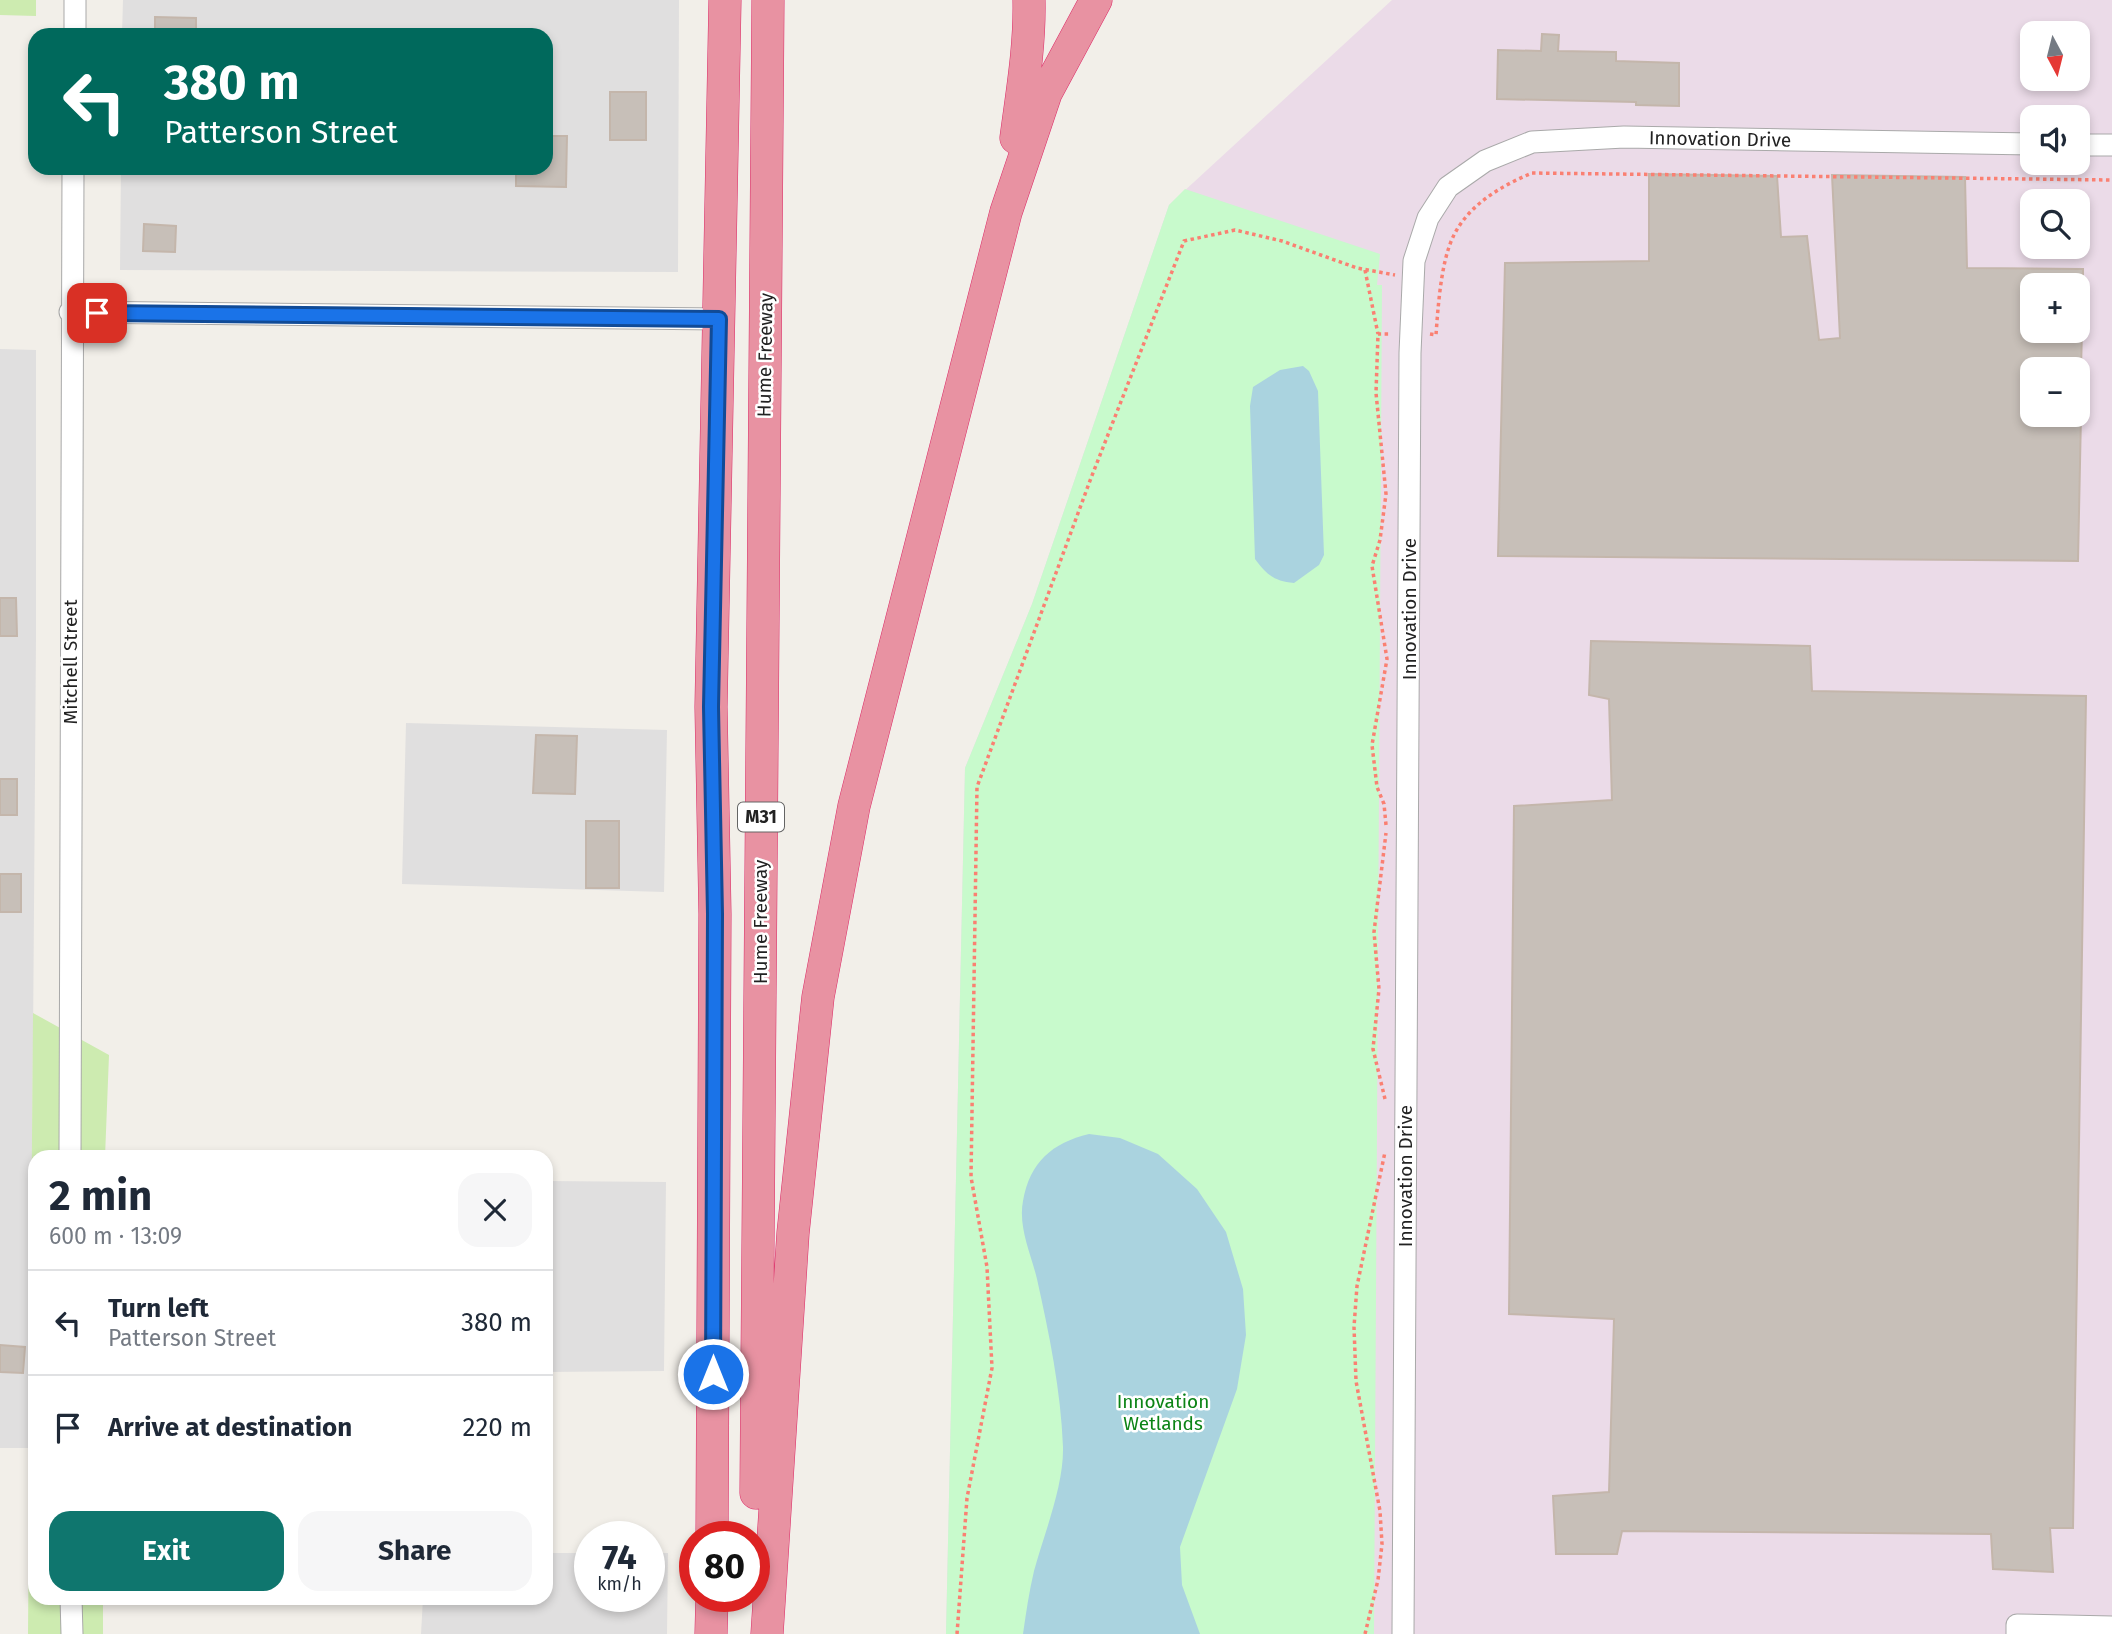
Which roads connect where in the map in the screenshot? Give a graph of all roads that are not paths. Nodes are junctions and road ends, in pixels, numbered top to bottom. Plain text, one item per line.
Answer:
1 (75, 0) edge
2 (725, 0) edge
3 (768, 0) edge
4 (1029, 0) edge
5 (1096, 0) edge
6 (75, 28) edge
7 (2020, 144) edge
8 (2090, 145) edge
9 (2112, 145) edge
10 (73, 175) edge
11 (1006, 212) junction
12 (71, 312) junction
13 (719, 319) junction
14 (69, 1150) edge
15 (712, 1521) edge
16 (71, 1605) edge
17 (712, 1612) edge
18 (2112, 1627) edge
19 (72, 1634) edge
20 (711, 1634) edge
21 (755, 1634) edge
22 (767, 1634) edge
23 (1403, 1634) edge
24 (2017, 1634) edge

1 - 6 street
2 - 13 highway, M31
3 - 21 highway, Hume Freeway / M31
4 - 11 highway
5 - 11 highway
7 - 23 street, Innovation Drive
8 - 9 street
10 - 12 street, Mitchell Street
11 - 22 highway
12 - 13 street
12 - 14 street, Mitchell Street
13 - 15 highway, M31
16 - 19 street
17 - 20 highway
18 - 24 street

